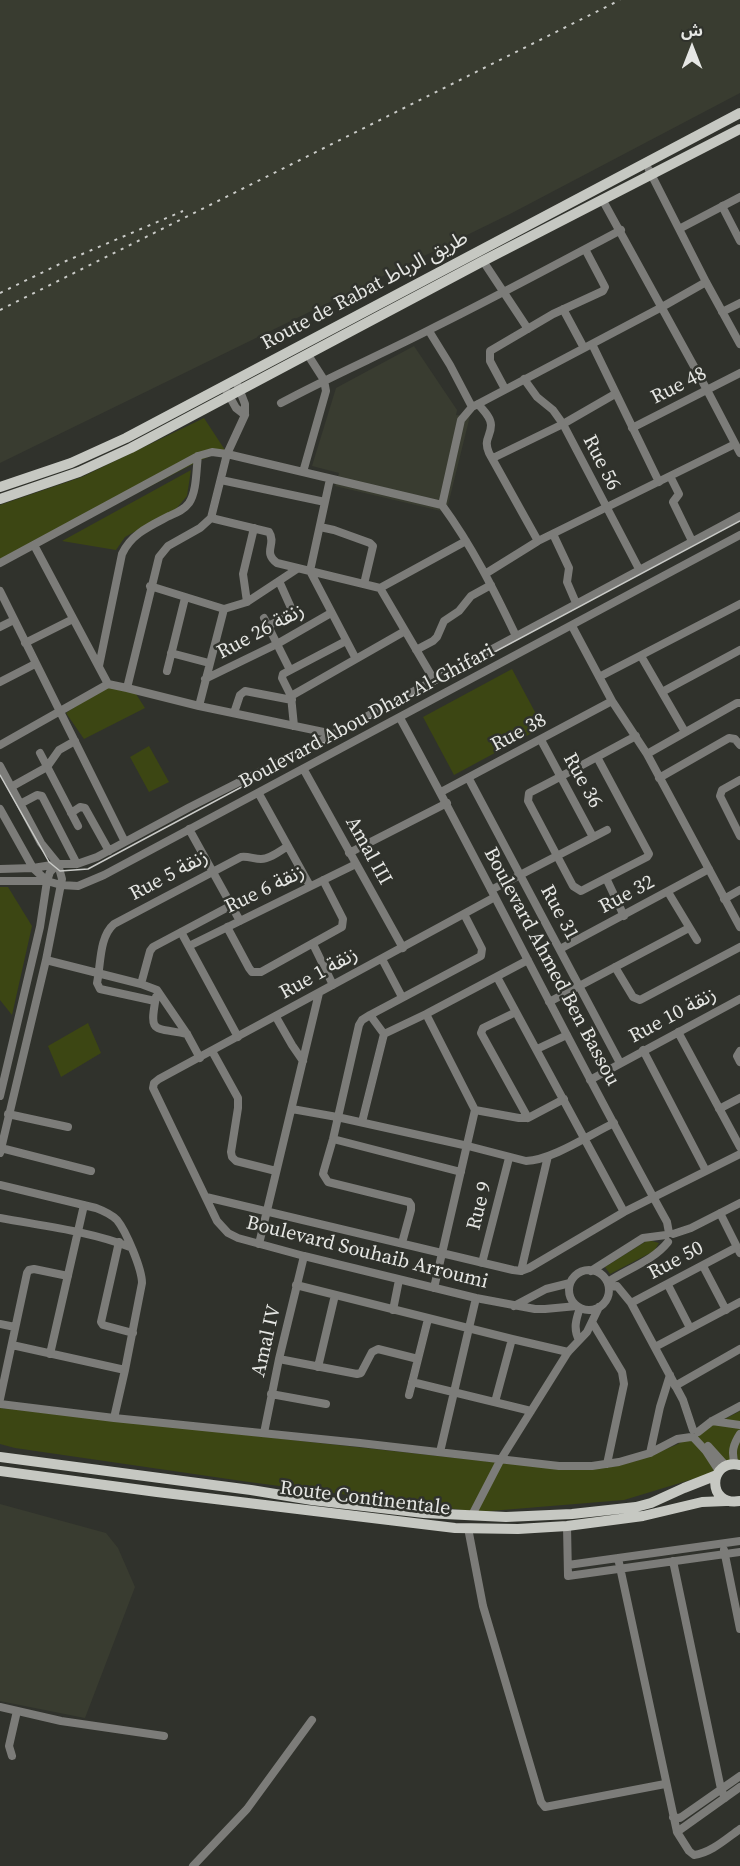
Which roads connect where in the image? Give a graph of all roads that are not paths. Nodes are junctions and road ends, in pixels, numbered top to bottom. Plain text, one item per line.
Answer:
1 (740, 113) edge
2 (740, 129) edge
3 (645, 162) junction
4 (651, 174) junction
5 (740, 197) edge
6 (602, 199) junction
7 (722, 206) junction
8 (679, 229) junction
9 (621, 230) junction
10 (740, 241) edge
11 (585, 249) junction
12 (483, 261) junction
13 (706, 282) junction
14 (503, 292) junction
15 (740, 303) edge
16 (662, 307) junction
17 (563, 309) junction
18 (722, 312) junction
19 (528, 329) junction
20 (429, 331) junction
21 (740, 344) edge
22 (588, 346) junction
23 (306, 350) junction
24 (740, 373) edge
25 (324, 380) junction
26 (524, 380) junction
27 (237, 385) junction
28 (505, 389) junction
29 (707, 390) junction
30 (226, 391) junction
31 (615, 394) junction
32 (281, 403) dead end
33 (475, 405) junction
34 (245, 415) junction
35 (563, 424) junction
36 (632, 428) junction
37 (735, 444) junction
38 (740, 453) edge
39 (227, 454) junction
40 (198, 456) junction
41 (493, 458) junction
42 (303, 472) junction
43 (670, 476) junction
44 (330, 479) junction
45 (221, 480) junction
46 (659, 482) junction
47 (0, 487) edge
48 (0, 499) edge
49 (325, 502) junction
50 (442, 505) junction
51 (606, 508) junction
52 (740, 516) edge
53 (211, 518) junction
54 (320, 527) junction
55 (254, 528) junction
56 (553, 534) junction
57 (740, 535) edge
58 (465, 541) junction
59 (538, 541) junction
60 (692, 541) junction
61 (34, 545) junction
62 (0, 563) edge
63 (297, 569) junction
64 (639, 569) junction
65 (310, 572) junction
66 (486, 574) junction
67 (279, 581) junction
68 (364, 584) junction
69 (491, 585) junction
70 (150, 586) junction
71 (380, 588) junction
72 (0, 591) edge
73 (185, 597) junction
74 (246, 602) junction
75 (576, 603) junction
76 (740, 604) edge
77 (224, 609) junction
78 (331, 613) junction
79 (73, 619) junction
80 (14, 620) junction
81 (572, 626) junction
82 (0, 627) edge
83 (405, 631) junction
84 (516, 636) junction
85 (346, 641) junction
86 (25, 643) junction
87 (276, 644) junction
88 (416, 650) junction
89 (740, 650) edge
90 (171, 653) junction
91 (641, 656) junction
92 (356, 659) junction
93 (209, 663) junction
94 (35, 664) junction
95 (99, 666) junction
96 (290, 670) junction
97 (167, 671) dead end
98 (599, 677) junction
99 (205, 679) junction
100 (434, 680) junction
101 (0, 682) edge
102 (108, 684) junction
103 (127, 688) junction
104 (662, 692) junction
105 (291, 698) junction
106 (612, 701) junction
107 (738, 703) edge
108 (199, 706) junction
109 (60, 712) junction
110 (234, 713) junction
111 (400, 718) junction
112 (294, 726) junction
113 (685, 732) junction
114 (334, 734) junction
115 (636, 736) junction
116 (541, 740) junction
117 (75, 741) junction
118 (0, 745) edge
119 (740, 745) edge
120 (40, 753) dead end
121 (647, 754) junction
122 (597, 757) junction
123 (0, 766) edge
124 (47, 767) junction
125 (304, 770) junction
126 (561, 777) junction
127 (659, 778) junction
128 (469, 779) junction
129 (740, 780) edge
130 (11, 786) junction
131 (441, 792) junction
132 (259, 794) junction
133 (447, 803) junction
134 (20, 804) junction
135 (0, 809) edge
136 (71, 813) junction
137 (78, 826) dead end
138 (189, 829) junction
139 (607, 830) dead end
140 (740, 836) edge
141 (593, 837) junction
142 (125, 842) junction
143 (288, 846) junction
144 (109, 851) junction
145 (349, 853) junction
146 (557, 856) junction
147 (57, 864) junction
148 (77, 864) junction
149 (356, 864) junction
150 (33, 868) junction
151 (0, 869) edge
152 (709, 869) junction
153 (213, 871) junction
154 (520, 876) junction
155 (606, 878) junction
156 (323, 880) junction
157 (0, 881) edge
158 (47, 881) junction
159 (62, 885) junction
160 (310, 886) junction
161 (740, 890) edge
162 (668, 892) junction
163 (493, 893) junction
164 (724, 898) junction
165 (232, 905) junction
166 (464, 914) junction
167 (624, 916) junction
168 (240, 921) junction
169 (226, 927) junction
170 (740, 927) edge
171 (689, 928) junction
172 (181, 932) junction
173 (697, 940) dead end
174 (314, 944) junction
175 (189, 946) junction
176 (740, 947) edge
177 (404, 948) junction
178 (560, 949) junction
179 (382, 959) junction
180 (46, 960) junction
181 (528, 960) junction
182 (615, 967) junction
183 (99, 973) junction
184 (497, 977) junction
185 (141, 984) junction
186 (580, 985) junction
187 (333, 986) junction
188 (157, 990) junction
189 (320, 993) junction
190 (402, 997) junction
191 (740, 999) edge
192 (155, 1001) junction
193 (549, 1002) junction
194 (516, 1012) junction
195 (426, 1014) junction
196 (370, 1015) junction
197 (276, 1017) junction
198 (678, 1032) junction
199 (187, 1034) junction
200 (384, 1034) junction
201 (567, 1035) junction
202 (238, 1037) junction
203 (537, 1049) junction
204 (643, 1050) junction
205 (212, 1051) junction
206 (740, 1051) edge
207 (200, 1058) junction
208 (303, 1060) junction
209 (740, 1062) edge
210 (620, 1063) junction
211 (590, 1080) junction
212 (0, 1096) edge
213 (740, 1098) edge
214 (564, 1099) junction
215 (292, 1109) junction
216 (719, 1109) junction
217 (475, 1110) junction
218 (8, 1114) junction
219 (338, 1117) junction
220 (528, 1118) junction
221 (362, 1122) junction
222 (614, 1123) junction
223 (68, 1127) dead end
224 (584, 1137) junction
225 (333, 1139) junction
226 (468, 1146) junction
227 (740, 1147) edge
228 (1, 1150) edge
229 (740, 1154) edge
230 (548, 1156) junction
231 (509, 1158) junction
232 (91, 1171) dead end
233 (276, 1171) junction
234 (706, 1171) junction
235 (461, 1172) junction
236 (0, 1185) edge
237 (206, 1197) junction
238 (654, 1198) junction
239 (740, 1203) edge
240 (84, 1205) junction
241 (266, 1211) junction
242 (624, 1212) junction
243 (720, 1213) junction
244 (0, 1218) edge
245 (78, 1233) junction
246 (669, 1236) junction
247 (119, 1242) junction
248 (402, 1243) junction
249 (259, 1244) junction
250 (130, 1247) junction
251 (738, 1250) edge
252 (441, 1253) junction
253 (304, 1256) junction
254 (482, 1263) junction
255 (703, 1266) junction
256 (521, 1271) junction
257 (591, 1271) junction
258 (68, 1276) junction
259 (399, 1280) junction
260 (570, 1283) junction
261 (608, 1284) junction
262 (297, 1285) junction
263 (668, 1285) junction
264 (434, 1288) junction
265 (335, 1295) junction
266 (476, 1298) junction
267 (740, 1302) edge
268 (631, 1304) junction
269 (514, 1306) junction
270 (578, 1307) junction
271 (599, 1307) junction
272 (393, 1310) junction
273 (726, 1310) junction
274 (428, 1319) junction
275 (592, 1322) junction
276 (0, 1324) edge
277 (15, 1327) junction
278 (470, 1328) junction
279 (690, 1328) junction
280 (133, 1334) junction
281 (512, 1340) junction
282 (579, 1340) junction
283 (12, 1346) junction
284 (655, 1347) junction
285 (740, 1349) edge
286 (568, 1352) junction
287 (50, 1354) junction
288 (279, 1359) junction
289 (418, 1359) junction
290 (318, 1367) junction
291 (125, 1370) junction
292 (670, 1375) junction
293 (412, 1382) junction
294 (675, 1386) junction
295 (455, 1391) junction
296 (271, 1394) junction
297 (409, 1395) dead end
298 (0, 1399) edge
299 (495, 1402) junction
300 (0, 1404) edge
301 (326, 1404) dead end
302 (740, 1406) edge
303 (531, 1411) junction
304 (114, 1418) junction
305 (712, 1421) junction
306 (740, 1425) edge
307 (264, 1433) junction
308 (740, 1434) edge
309 (695, 1435) junction
310 (440, 1452) junction
311 (650, 1453) junction
312 (2, 1457) edge
313 (501, 1459) junction
314 (607, 1464) junction
315 (727, 1468) edge
316 (0, 1471) edge
317 (726, 1501) junction
318 (739, 1505) edge
319 (472, 1515) junction
320 (567, 1526) junction
321 (468, 1528) junction
322 (740, 1541) edge
323 (722, 1544) junction
324 (740, 1552) edge
325 (724, 1554) junction
326 (618, 1558) junction
327 (673, 1561) junction
328 (568, 1565) junction
329 (621, 1568) junction
330 (740, 1629) edge
331 (0, 1707) edge
332 (17, 1711) junction
333 (312, 1720) dead end
334 (164, 1736) dead end
335 (12, 1756) dead end
336 (740, 1776) edge
337 (665, 1784) junction
338 (740, 1787) edge
339 (723, 1794) junction
340 (673, 1817) junction
341 (740, 1829) edge
342 (676, 1832) junction
343 (193, 1866) edge

1 - 3 main road, Route de Rabat طريق الرباط
2 - 4 main road, Route de Rabat طريق الرباط
3 - 4 street
3 - 23 main road, Route de Rabat طريق الرباط
4 - 6 main road, Route de Rabat طريق الرباط
4 - 8 street
5 - 7 street
6 - 9 street
6 - 12 main road, Route de Rabat طريق الرباط
7 - 8 street
7 - 10 street
8 - 13 street
9 - 11 street
9 - 16 street
11 - 14 street
11 - 17 street
12 - 14 street
12 - 23 main road, Route de Rabat طريق الرباط
13 - 16 street
13 - 18 street
14 - 19 street
14 - 20 street
15 - 18 street
16 - 22 street
16 - 29 street
17 - 19 street
17 - 22 street
18 - 21 street
19 - 28 street
20 - 25 street
20 - 33 street
22 - 26 street
22 - 31 street
23 - 25 street
23 - 27 main road, Route de Rabat طريق الرباط
24 - 29 street, Rue 48
25 - 32 street
25 - 42 street
26 - 28 street
26 - 35 street, Rue 56
27 - 30 main road, Route de Rabat طريق الرباط
27 - 34 street
28 - 33 street
29 - 36 street, Rue 48
29 - 37 street
30 - 34 street
30 - 47 main road, Route de Rabat طريق الرباط
30 - 48 main road, Route de Rabat طريق الرباط
31 - 35 street
31 - 36 street
33 - 41 street
33 - 50 street
34 - 39 street
35 - 41 street
35 - 51 street, Rue 56
36 - 46 street
37 - 38 street
37 - 43 street
39 - 40 street
39 - 42 street
39 - 45 street
40 - 61 street
40 - 95 street
41 - 59 street
42 - 44 street
43 - 46 street
43 - 60 street
44 - 49 street
44 - 50 street
45 - 49 street
45 - 53 street
46 - 51 street
49 - 54 street
50 - 58 street
51 - 56 street
51 - 64 street, Rue 56
52 - 60 street, Boulevard Abou Dhar Al-Ghifari
53 - 55 street
53 - 70 street
54 - 65 street
54 - 68 street
55 - 63 street
55 - 74 street
56 - 59 street
56 - 75 street
57 - 81 street, Boulevard Abou Dhar Al-Ghifari
58 - 66 street
58 - 71 street
59 - 66 street
60 - 64 street, Boulevard Abou Dhar Al-Ghifari
61 - 62 street
61 - 79 street
63 - 65 street
63 - 67 street
64 - 75 street, Boulevard Abou Dhar Al-Ghifari
65 - 68 street
65 - 78 street
66 - 69 street
67 - 74 street
67 - 87 street
68 - 71 street
69 - 84 street
69 - 88 street
70 - 73 street
70 - 103 street
71 - 83 street
72 - 80 street
73 - 77 street
73 - 90 street
74 - 77 street
75 - 84 street, Boulevard Abou Dhar Al-Ghifari
76 - 91 street
77 - 93 street
78 - 85 street
78 - 87 street, Rue 26 زنقة
79 - 86 street
79 - 95 street
80 - 82 street
80 - 86 street
81 - 98 street
81 - 111 street, Boulevard Abou Dhar Al-Ghifari
83 - 88 street
83 - 92 street
84 - 100 street, Boulevard Abou Dhar Al-Ghifari
85 - 92 street
85 - 96 street
86 - 94 street
87 - 96 street
87 - 99 street, Rue 26 زنقة
88 - 100 street
89 - 104 street
90 - 93 street
90 - 97 street
91 - 98 street
91 - 104 street
92 - 105 street
93 - 99 street
94 - 101 street
94 - 109 street
95 - 102 street
96 - 105 street
98 - 106 street
99 - 108 street
100 - 114 street, Boulevard Abou Dhar Al-Ghifari
102 - 103 street
102 - 109 street
103 - 108 street
104 - 113 street
105 - 110 street
105 - 112 street
106 - 115 street
106 - 116 street, Rue 38
107 - 113 street
108 - 110 street
109 - 117 street
109 - 118 street
110 - 112 street
111 - 125 street, Boulevard Abou Dhar Al-Ghifari
111 - 131 street, Boulevard Ahmed Ben Bassou
112 - 114 street
113 - 121 street
114 - 142 street, Boulevard Abou Dhar Al-Ghifari
115 - 121 street
115 - 122 street
116 - 126 street, Rue 36
116 - 128 street, Rue 38
117 - 124 street
117 - 142 street
119 - 127 street
120 - 124 street
121 - 127 street
122 - 126 street
122 - 155 street
123 - 130 street
124 - 130 street
124 - 136 street
125 - 132 street, Boulevard Abou Dhar Al-Ghifari
125 - 145 street, Amal III
126 - 141 street, Rue 36
126 - 146 street
127 - 152 street
128 - 131 street, Rue 38
128 - 154 street, Rue 31
129 - 140 street
130 - 134 street
131 - 133 street, Boulevard Ahmed Ben Bassou
132 - 138 street, Boulevard Abou Dhar Al-Ghifari
132 - 143 street
133 - 145 street
133 - 163 street, Boulevard Ahmed Ben Bassou
134 - 147 street
134 - 148 street
135 - 150 street
136 - 137 street
136 - 144 street
138 - 153 street
138 - 159 street, Boulevard Abou Dhar Al-Ghifari
139 - 141 street, Rue 1 زنقة
141 - 146 street, Rue 1 زنقة
142 - 144 street, Boulevard Abou Dhar Al-Ghifari
143 - 153 street, Rue 5 زنقة
143 - 160 street
144 - 148 street, Boulevard Abou Dhar Al-Ghifari
145 - 149 street, Amal III
146 - 154 street, Rue 1 زنقة
146 - 155 street
147 - 148 street, Boulevard Abou Dhar Al-Ghifari
147 - 150 street, Boulevard Abou Dhar Al-Ghifari
147 - 158 street
147 - 159 street
149 - 156 street, Rue 6 زنقة
149 - 177 street, Amal III
150 - 151 street, Boulevard Abou Dhar Al-Ghifari
150 - 158 street
152 - 162 street, Rue 32
152 - 164 street
153 - 165 street
153 - 183 street, Rue 5 زنقة
154 - 163 street, Rue 1 زنقة
154 - 178 street, Rue 31
155 - 167 street
156 - 160 street, Rue 6 زنقة
156 - 174 street
157 - 158 street, Boulevard Abou Dhar Al-Ghifari
158 - 159 street, Boulevard Abou Dhar Al-Ghifari
158 - 212 street
159 - 180 street
160 - 168 street, Rue 6 زنقة
161 - 164 street
162 - 167 street, Rue 32
162 - 171 street
163 - 166 street, Rue 1 زنقة
163 - 181 street, Boulevard Ahmed Ben Bassou
164 - 170 street
165 - 168 street
165 - 172 street
166 - 177 street, Rue 1 زنقة
166 - 190 street
167 - 178 street, Rue 32
168 - 169 street, Rue 6 زنقة
169 - 174 street
169 - 175 street, Rue 6 زنقة
171 - 173 street
171 - 182 street
172 - 175 street
172 - 185 street
174 - 187 street
175 - 202 street
176 - 182 street
177 - 179 street, Rue 1 زنقة
178 - 186 street, Rue 31
179 - 187 street, Rue 1 زنقة
179 - 190 street
180 - 183 street
180 - 218 street
181 - 184 street
181 - 193 street, Boulevard Ahmed Ben Bassou
182 - 186 street
183 - 185 street
183 - 192 street
184 - 194 street
184 - 195 street
185 - 188 street
186 - 193 street
186 - 210 street, Rue 31
187 - 189 street, Rue 1 زنقة
188 - 192 street
188 - 199 street
189 - 197 street, Rue 1 زنقة
189 - 208 street
190 - 196 street
191 - 198 street, Rue 10 زنقة
192 - 199 street
193 - 201 street, Boulevard Ahmed Ben Bassou
194 - 203 street
194 - 220 street
195 - 200 street
195 - 217 street
196 - 200 street
196 - 219 street
197 - 202 street, Rue 1 زنقة
197 - 208 street
198 - 204 street, Rue 10 زنقة
198 - 216 street
199 - 207 street
200 - 221 street
201 - 203 street
201 - 211 street, Boulevard Ahmed Ben Bassou
202 - 205 street, Rue 1 زنقة
203 - 214 street
204 - 210 street, Rue 10 زنقة
204 - 234 street
205 - 207 street, Rue 1 زنقة
205 - 233 street
206 - 209 street
207 - 237 street, Rue 1 زنقة
208 - 215 street
210 - 211 street, Rue 10 زنقة
211 - 222 street, Boulevard Ahmed Ben Bassou
213 - 216 street
214 - 220 street
214 - 224 street
215 - 219 street
215 - 233 street
216 - 227 street
217 - 220 street
217 - 226 street
218 - 223 street
218 - 228 street
219 - 221 street
219 - 225 street
221 - 226 street
222 - 224 street
222 - 238 street, Boulevard Ahmed Ben Bassou
224 - 230 street
224 - 242 street
225 - 235 street
225 - 248 street
226 - 231 street
226 - 235 street
228 - 232 street
229 - 234 street
230 - 231 street
230 - 256 street
231 - 254 street, Rue 9
233 - 241 street
234 - 238 street
235 - 252 street
236 - 240 street
237 - 241 street
237 - 249 street, Boulevard Souhaib Arroumi
238 - 242 street
238 - 246 street, Boulevard Ahmed Ben Bassou
239 - 243 street
240 - 245 street
240 - 250 street
241 - 248 street
241 - 249 street
242 - 256 street
243 - 246 street
243 - 251 street
244 - 245 street
245 - 247 street
245 - 258 street
246 - 257 street
246 - 261 street
247 - 250 street
247 - 280 street
248 - 252 street
249 - 253 street, Boulevard Souhaib Arroumi
250 - 280 street
251 - 255 street, Rue 50
252 - 254 street
252 - 264 street
253 - 259 street, Boulevard Souhaib Arroumi
253 - 262 street, Amal IV
254 - 256 street
255 - 263 street, Rue 50
255 - 273 street
257 - 260 street
257 - 261 street
258 - 277 street
258 - 287 street
259 - 264 street, Boulevard Souhaib Arroumi
259 - 272 street
260 - 269 street
260 - 270 street
261 - 268 street
261 - 271 street
262 - 265 street
262 - 288 street, Amal IV
263 - 268 street, Rue 50
263 - 279 street
264 - 266 street, Boulevard Souhaib Arroumi
265 - 272 street
265 - 290 street
266 - 269 street, Boulevard Souhaib Arroumi
266 - 278 street
267 - 273 street
268 - 284 street
269 - 270 street, Boulevard Souhaib Arroumi
270 - 271 street
270 - 282 street
271 - 275 street
272 - 274 street
273 - 279 street
274 - 278 street
274 - 289 street
275 - 282 street
275 - 314 street
276 - 277 street
277 - 283 street
278 - 281 street
278 - 295 street
279 - 284 street
280 - 291 street
281 - 286 street
281 - 299 street
282 - 286 street
283 - 287 street
283 - 298 street
284 - 292 street
285 - 294 street
286 - 303 street
287 - 291 street
288 - 290 street
288 - 296 street, Amal IV
289 - 290 street
289 - 293 street
291 - 304 street
292 - 294 street
292 - 311 street
293 - 295 street
293 - 297 street
294 - 309 street
295 - 299 street
295 - 310 street
296 - 301 street
296 - 307 street, Amal IV
299 - 303 street
300 - 304 street
302 - 305 street
303 - 313 street
304 - 307 street
305 - 306 street
305 - 309 street
307 - 310 street
308 - 315 street
309 - 311 street
309 - 315 street
310 - 313 street
311 - 314 street
312 - 319 main road, Route Continentale
313 - 314 street
313 - 319 street
315 - 317 main road
315 - 319 main road, Route Continentale
316 - 321 main road, Route Continentale
317 - 318 main road, Route Continentale
317 - 320 main road, Route Continentale
320 - 321 main road, Route Continentale
320 - 328 street
321 - 337 street
322 - 323 street
323 - 325 street
323 - 326 street
324 - 325 street
325 - 327 street
325 - 330 street
326 - 328 street
326 - 329 street
327 - 329 street
327 - 339 street
328 - 329 street
329 - 337 street
331 - 332 street
332 - 334 street
332 - 335 street
333 - 343 street
336 - 339 street
337 - 340 street
338 - 339 street
339 - 340 street
339 - 342 street
340 - 342 street
341 - 342 street

